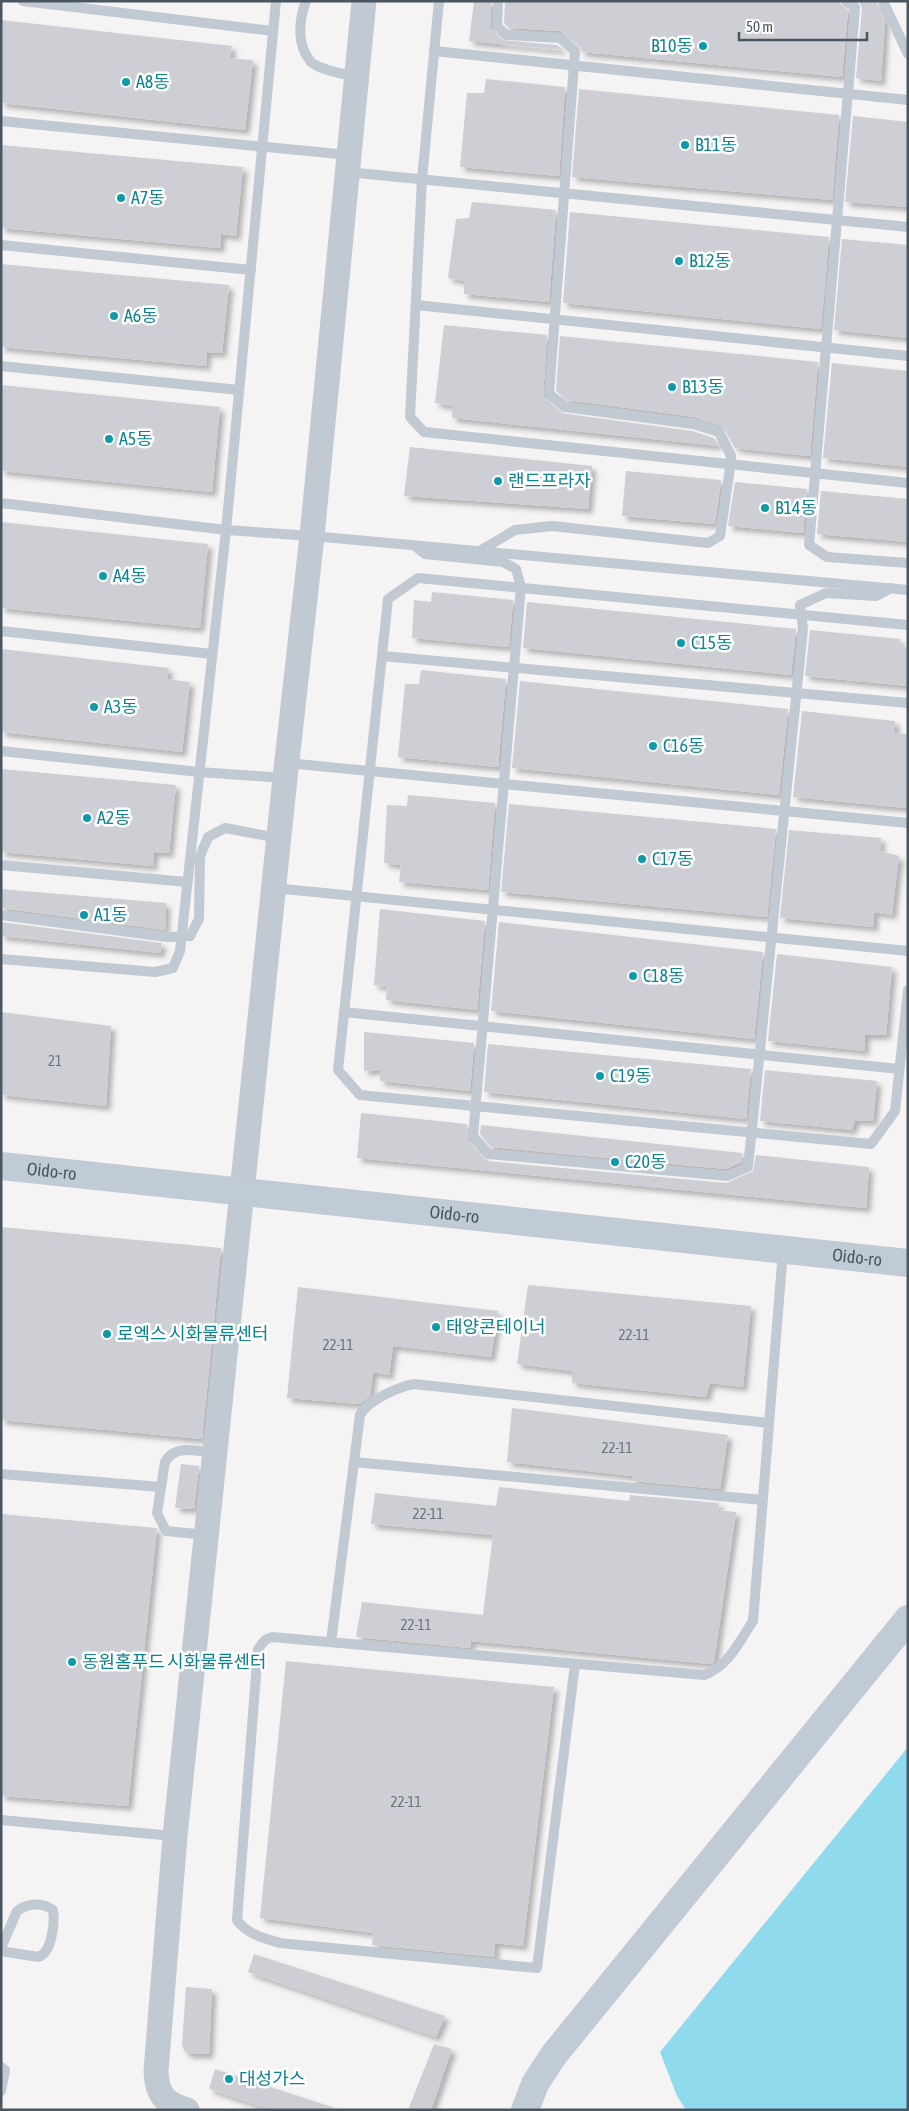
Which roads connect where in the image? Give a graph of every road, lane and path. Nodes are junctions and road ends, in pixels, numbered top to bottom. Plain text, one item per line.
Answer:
1 (23, 1) edge
2 (276, 1) edge
3 (306, 1) edge
4 (364, 1) edge
5 (439, 1) edge
6 (498, 1) edge
7 (846, 1) edge
8 (883, 1) edge
9 (273, 31) junction
10 (434, 51) junction
11 (908, 54) edge
12 (356, 77) junction
13 (908, 100) edge
14 (1, 121) edge
15 (262, 147) junction
16 (348, 163) junction
17 (422, 179) junction
18 (908, 227) edge
19 (1, 245) edge
20 (251, 270) junction
21 (416, 305) junction
22 (908, 356) edge
23 (1, 366) edge
24 (239, 390) junction
25 (908, 484) edge
26 (1, 503) edge
27 (226, 530) junction
28 (312, 536) junction
29 (415, 546) junction
30 (478, 552) junction
31 (908, 563) edge
32 (891, 588) junction
33 (908, 590) edge
34 (908, 625) edge
35 (1, 631) edge
36 (212, 654) junction
37 (382, 656) junction
38 (908, 703) edge
39 (1, 751) edge
40 (286, 770) junction
41 (200, 772) junction
42 (370, 772) junction
43 (908, 823) edge
44 (279, 839) junction
45 (1, 865) edge
46 (187, 882) junction
47 (274, 888) junction
48 (356, 896) junction
49 (1, 915) edge
50 (908, 951) edge
51 (1, 959) edge
52 (908, 990) edge
53 (344, 1012) junction
54 (899, 1069) junction
55 (1, 1166) edge
56 (243, 1192) junction
57 (783, 1250) junction
58 (908, 1263) edge
59 (769, 1423) junction
60 (215, 1453) junction
61 (354, 1462) junction
62 (1, 1474) edge
63 (161, 1487) junction
64 (762, 1500) junction
65 (207, 1535) junction
66 (908, 1620) edge
67 (330, 1642) junction
68 (575, 1664) junction
69 (1, 1820) edge
70 (175, 1836) junction
71 (1, 1950) edge
72 (1, 2067) edge
73 (1, 2091) edge
74 (187, 2110) edge
75 (525, 2110) edge

1 - 9 lane
2 - 9 lane
3 - 12 lane
4 - 12 street
5 - 10 lane
6 - 30 lane, bridge
7 - 31 lane, bridge
8 - 11 lane
9 - 15 lane
10 - 13 lane
10 - 17 lane
12 - 16 street
14 - 15 lane
15 - 16 lane
15 - 20 lane
16 - 17 lane
16 - 28 street
17 - 18 lane
17 - 21 lane
19 - 20 lane
20 - 24 lane
21 - 22 lane
21 - 25 lane
23 - 24 lane
24 - 27 lane
26 - 27 lane
27 - 28 lane
27 - 36 lane
28 - 29 lane
28 - 40 street
29 - 30 lane
29 - 32 lane, bridge
30 - 32 lane
32 - 33 lane
34 - 37 lane
35 - 36 lane
36 - 41 lane
37 - 38 lane
37 - 42 lane
39 - 41 lane
40 - 41 lane
40 - 42 lane
40 - 44 street
41 - 46 lane
42 - 43 lane
42 - 48 lane
44 - 47 street
44 - 49 lane, bridge
45 - 46 lane
46 - 51 lane
47 - 48 lane
47 - 56 street
48 - 50 lane
48 - 53 lane
52 - 54 lane
53 - 54 lane
53 - 54 lane
55 - 56 main road, Oido-ro
56 - 57 main road, Oido-ro
56 - 60 street
57 - 58 main road, Oido-ro
57 - 59 lane
59 - 61 lane
59 - 64 lane
60 - 63 lane
60 - 65 street
61 - 64 lane
61 - 67 lane
62 - 63 lane
63 - 65 lane
64 - 68 lane
65 - 70 street
66 - 75 main road
67 - 68 lane
67 - 68 lane
69 - 70 lane
70 - 74 street
71 - 71 lane
72 - 73 lane

